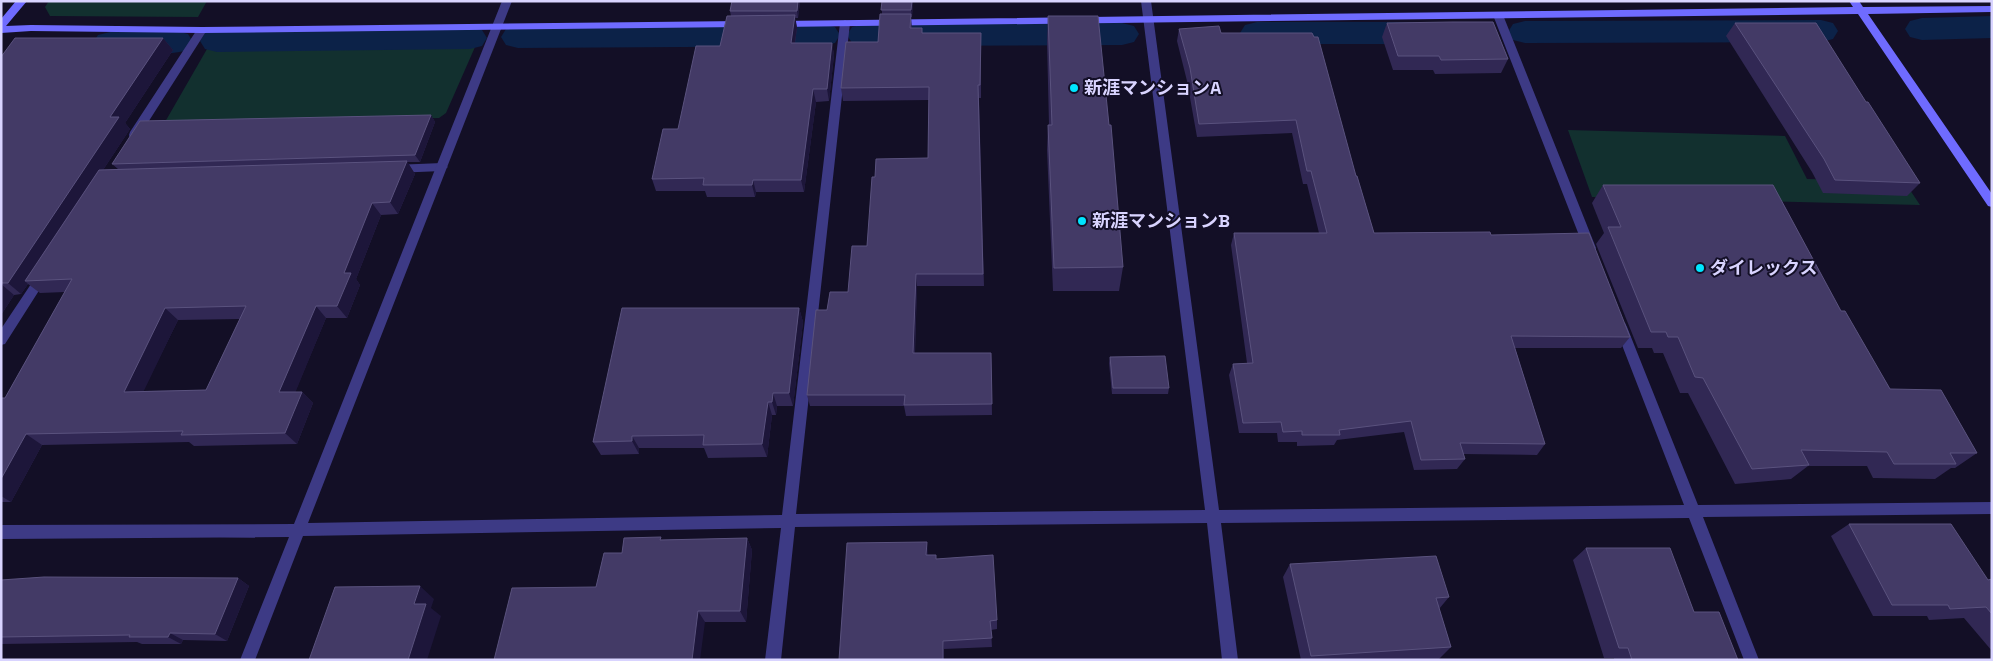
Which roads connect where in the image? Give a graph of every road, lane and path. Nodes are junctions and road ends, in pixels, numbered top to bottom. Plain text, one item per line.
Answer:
1 (22, 1) edge
2 (507, 1) edge
3 (1146, 1) edge
4 (1854, 1) edge
5 (1992, 10) edge
6 (1860, 12) junction
7 (1498, 15) junction
8 (1148, 20) junction
9 (845, 23) junction
10 (497, 25) junction
11 (1, 26) edge
12 (1, 30) edge
13 (202, 30) junction
14 (128, 144) edge
15 (442, 167) junction
16 (383, 169) edge
17 (1992, 203) edge
18 (1596, 263) edge
19 (49, 266) edge
20 (1617, 318) edge
21 (1, 340) edge
22 (1992, 508) edge
23 (1693, 510) junction
24 (1213, 516) junction
25 (790, 521) junction
26 (298, 530) junction
27 (1, 532) edge
28 (247, 660) edge
29 (773, 660) edge
30 (1230, 660) edge
31 (1752, 660) edge

1 - 11 street
2 - 10 street
3 - 8 street
4 - 6 street
5 - 6 street
6 - 7 street
6 - 17 street
7 - 8 street
7 - 18 street
8 - 9 street
8 - 24 street
9 - 10 street
9 - 25 street
10 - 13 street
10 - 15 street
12 - 13 street
13 - 14 street
15 - 16 street
15 - 26 street
19 - 21 street
20 - 23 street
22 - 23 street
23 - 24 street
23 - 31 street
24 - 25 street
24 - 30 street
25 - 26 street
25 - 29 street
26 - 27 street
26 - 28 street

